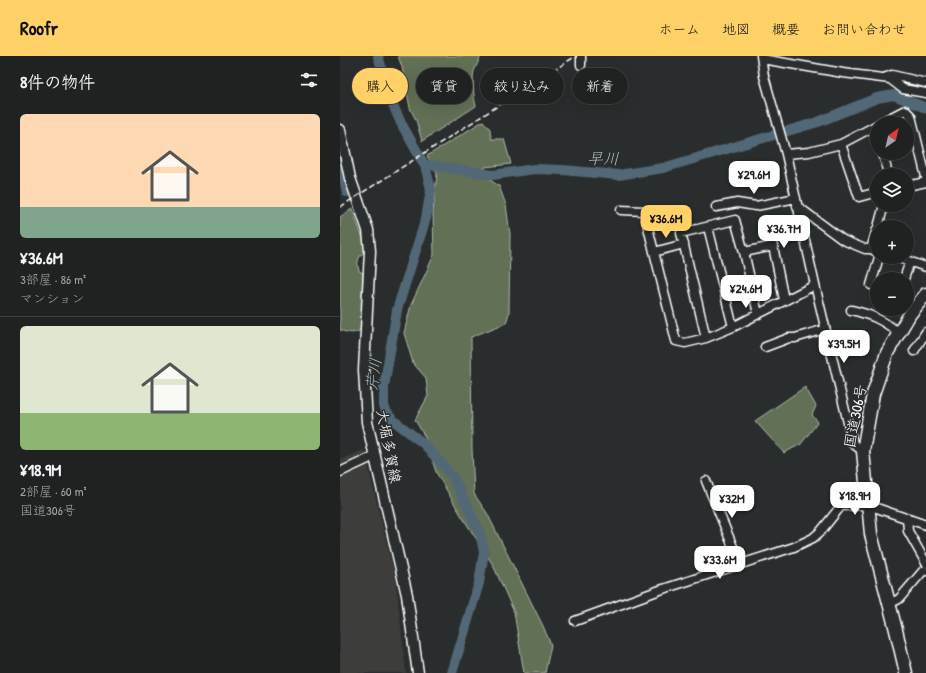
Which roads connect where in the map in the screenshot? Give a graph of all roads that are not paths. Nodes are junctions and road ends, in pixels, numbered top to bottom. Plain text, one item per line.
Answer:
1 (581, 56) edge
2 (762, 57) edge
3 (581, 65) dead end
4 (884, 78) junction
5 (926, 83) edge
6 (926, 94) edge
7 (894, 116) edge
8 (910, 116) edge
9 (870, 130) edge
10 (914, 131) edge
11 (341, 135) edge
12 (841, 144) junction
13 (786, 154) junction
14 (926, 176) edge
15 (926, 182) edge
16 (914, 185) edge
17 (870, 194) edge
18 (796, 202) junction
19 (716, 207) dead end
20 (621, 210) dead end
21 (708, 227) junction
22 (684, 244) junction
23 (870, 250) edge
24 (654, 252) junction
25 (744, 252) junction
26 (914, 262) edge
27 (926, 267) edge
28 (815, 284) junction
29 (784, 300) junction
30 (924, 300) edge
31 (851, 310) dead end
32 (758, 314) junction
33 (733, 327) junction
34 (825, 329) junction
35 (926, 332) edge
36 (899, 333) junction
37 (706, 338) junction
38 (765, 347) dead end
39 (914, 351) dead end
40 (863, 451) junction
41 (368, 459) dead end
42 (340, 472) edge
43 (706, 481) dead end
44 (868, 505) junction
45 (907, 518) junction
46 (926, 525) edge
47 (926, 563) edge
48 (740, 564) junction
49 (926, 572) edge
50 (889, 604) junction
51 (575, 621) dead end
52 (418, 673) edge
53 (906, 673) edge

1 - 3 street
2 - 4 street
2 - 13 street
4 - 5 street
4 - 6 street
7 - 8 street
9 - 12 street
10 - 14 street
11 - 52 main road, 大堀多賀線
12 - 13 street
12 - 17 street
13 - 18 street
15 - 16 street
18 - 19 street
18 - 23 street
18 - 28 street
20 - 24 street
21 - 22 street
21 - 25 street
21 - 33 street
22 - 24 street
22 - 37 street
24 - 37 street
25 - 29 street
25 - 32 street
26 - 27 street
28 - 29 street
28 - 34 street
29 - 32 street
30 - 36 highway, 国道306号
31 - 36 street
32 - 33 street
33 - 37 street
34 - 38 street
34 - 40 street
35 - 39 street
36 - 40 highway, 国道306号
40 - 44 highway, 国道306号
41 - 42 street
43 - 48 street
44 - 45 street
44 - 48 street
44 - 50 highway, 国道306号
45 - 46 street
45 - 47 street
48 - 51 street
49 - 50 street
50 - 53 highway, 国道306号

